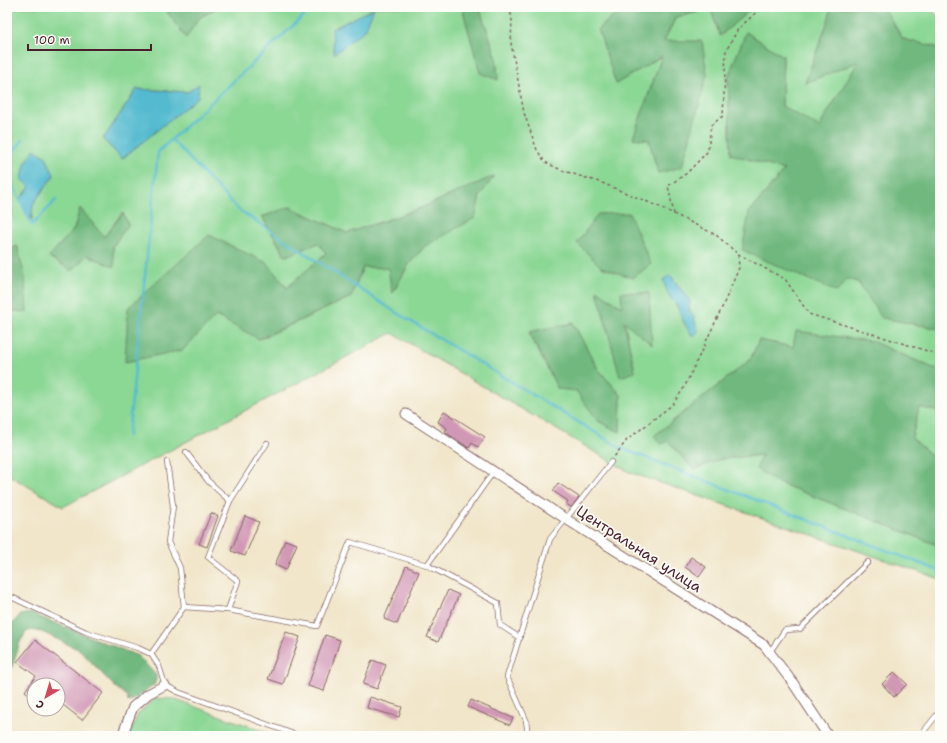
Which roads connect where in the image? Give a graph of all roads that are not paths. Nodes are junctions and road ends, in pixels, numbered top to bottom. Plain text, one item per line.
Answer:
1 (406, 414) dead end
2 (267, 443) dead end
3 (186, 452) dead end
4 (167, 462) dead end
5 (611, 462) road end
6 (494, 471) junction
7 (230, 501) junction
8 (566, 519) junction
9 (868, 562) dead end
10 (427, 565) junction
11 (7, 595) edge
12 (184, 607) junction
13 (228, 610) junction
14 (520, 638) junction
15 (769, 653) junction
16 (151, 654) junction
17 (165, 685) junction
18 (940, 711) edge
19 (122, 736) edge
20 (299, 736) edge
21 (528, 736) edge
22 (828, 736) edge
23 (920, 736) edge

1 - 6 street, Центральная улица
2 - 7 lane
3 - 7 lane
4 - 12 lane
5 - 8 lane
6 - 8 street, Центральная улица
6 - 10 lane
7 - 13 lane
8 - 14 lane
8 - 15 street, Центральная улица
9 - 15 lane
10 - 13 lane
10 - 14 lane
11 - 16 lane
12 - 13 lane
12 - 16 lane
14 - 21 lane
15 - 22 street, Центральная улица
16 - 17 lane
17 - 19 street
17 - 20 lane
18 - 23 lane

